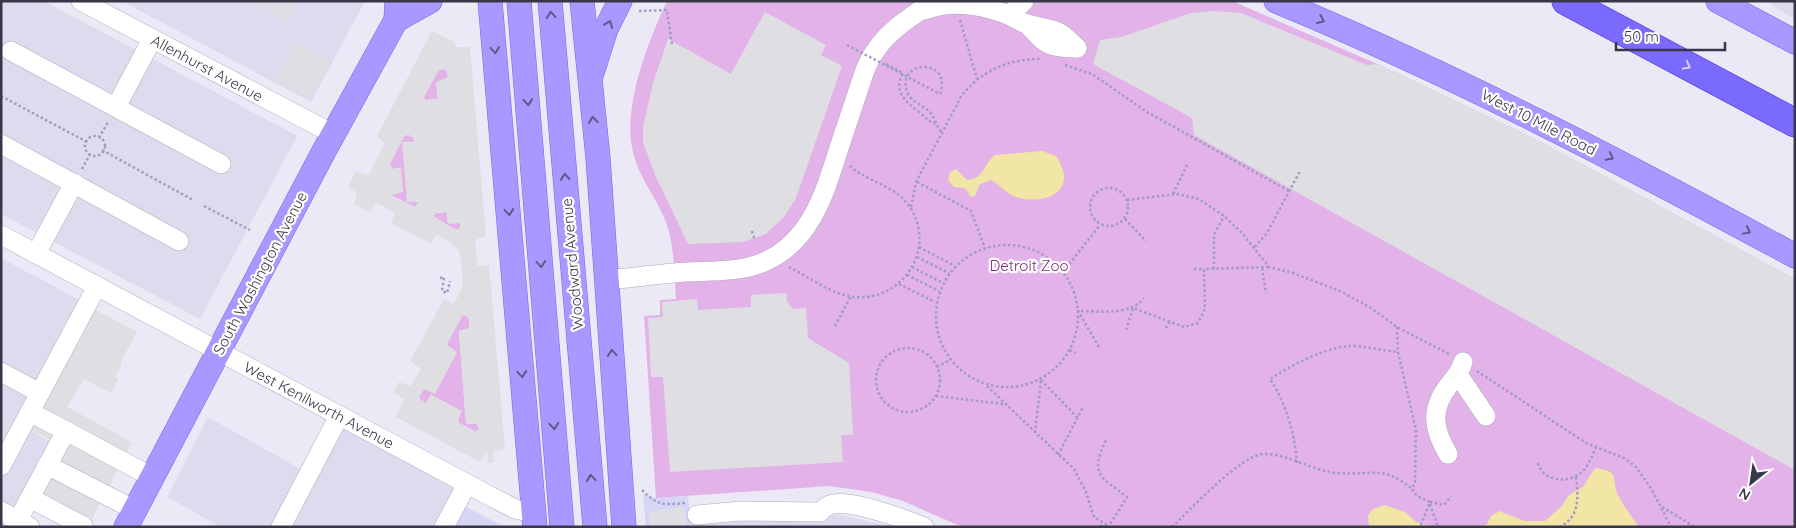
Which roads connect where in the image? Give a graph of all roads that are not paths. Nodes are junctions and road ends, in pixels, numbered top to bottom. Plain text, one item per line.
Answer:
1 (81, 1) edge
2 (430, 1) edge
3 (490, 1) edge
4 (519, 1) edge
5 (550, 1) edge
6 (582, 1) edge
7 (934, 1) edge
8 (1024, 1) edge
9 (1276, 1) edge
10 (1566, 1) edge
11 (1718, 1) edge
12 (629, 6) edge
13 (398, 7) edge
14 (1009, 8) edge
15 (917, 12) junction
16 (1026, 24) dead end
17 (152, 39) junction
18 (1795, 42) edge
19 (11, 51) dead end
20 (590, 81) junction
21 (114, 111) junction
22 (1795, 123) edge
23 (333, 134) junction
24 (1, 144) edge
25 (221, 164) dead end
26 (77, 177) junction
27 (1, 235) edge
28 (179, 241) dead end
29 (36, 254) junction
30 (1795, 256) edge
31 (606, 280) junction
32 (98, 286) junction
33 (218, 352) junction
34 (1, 372) edge
35 (40, 393) junction
36 (30, 412) junction
37 (339, 416) junction
38 (1486, 416) dead end
39 (66, 431) junction
40 (1448, 454) dead end
41 (47, 465) junction
42 (1, 466) edge
43 (152, 477) junction
44 (467, 484) junction
45 (30, 498) junction
46 (1, 511) edge
47 (697, 515) dead end
48 (130, 518) edge
49 (819, 519) edge
50 (535, 520) edge
51 (24, 523) edge
52 (286, 525) edge
53 (83, 526) edge
54 (444, 527) edge
55 (562, 527) edge
56 (595, 527) edge
57 (624, 527) edge
58 (924, 527) edge

1 - 17 street, Allenhurst Avenue
2 - 13 main road, South Washington Avenue
3 -> 50 main road
4 -> 55 main road, Woodward Avenue
56 -> 5 main road, Woodward Avenue
6 - 20 main road
7 - 15 street
8 - 14 street
9 -> 30 main road, West 10 Mile Road
10 -> 22 highway
11 - 18 main road
20 -> 12 main road
13 - 23 main road, South Washington Avenue
14 - 15 street
14 - 16 street
15 - 31 street
17 - 21 street
17 - 23 street, Allenhurst Avenue
19 - 21 street
31 -> 20 main road
21 - 25 street
23 - 33 main road, South Washington Avenue
24 - 26 street
26 - 28 street
26 - 29 street
27 - 29 street, West Kenilworth Avenue
29 - 32 street, West Kenilworth Avenue
57 -> 31 main road
32 - 33 street, West Kenilworth Avenue
32 - 35 street
33 - 37 street, West Kenilworth Avenue
33 - 43 main road, South Washington Avenue
34 - 35 street
35 - 36 street
36 - 39 street
36 - 42 street
37 - 44 street, West Kenilworth Avenue
37 - 52 street
38 - 40 street
39 - 41 street
39 - 43 street
41 - 45 street
41 - 48 street
43 - 48 main road, South Washington Avenue
44 - 50 street, West Kenilworth Avenue
44 - 54 street
45 - 51 street
45 - 53 street
46 - 51 street
47 - 49 street
49 - 58 street

